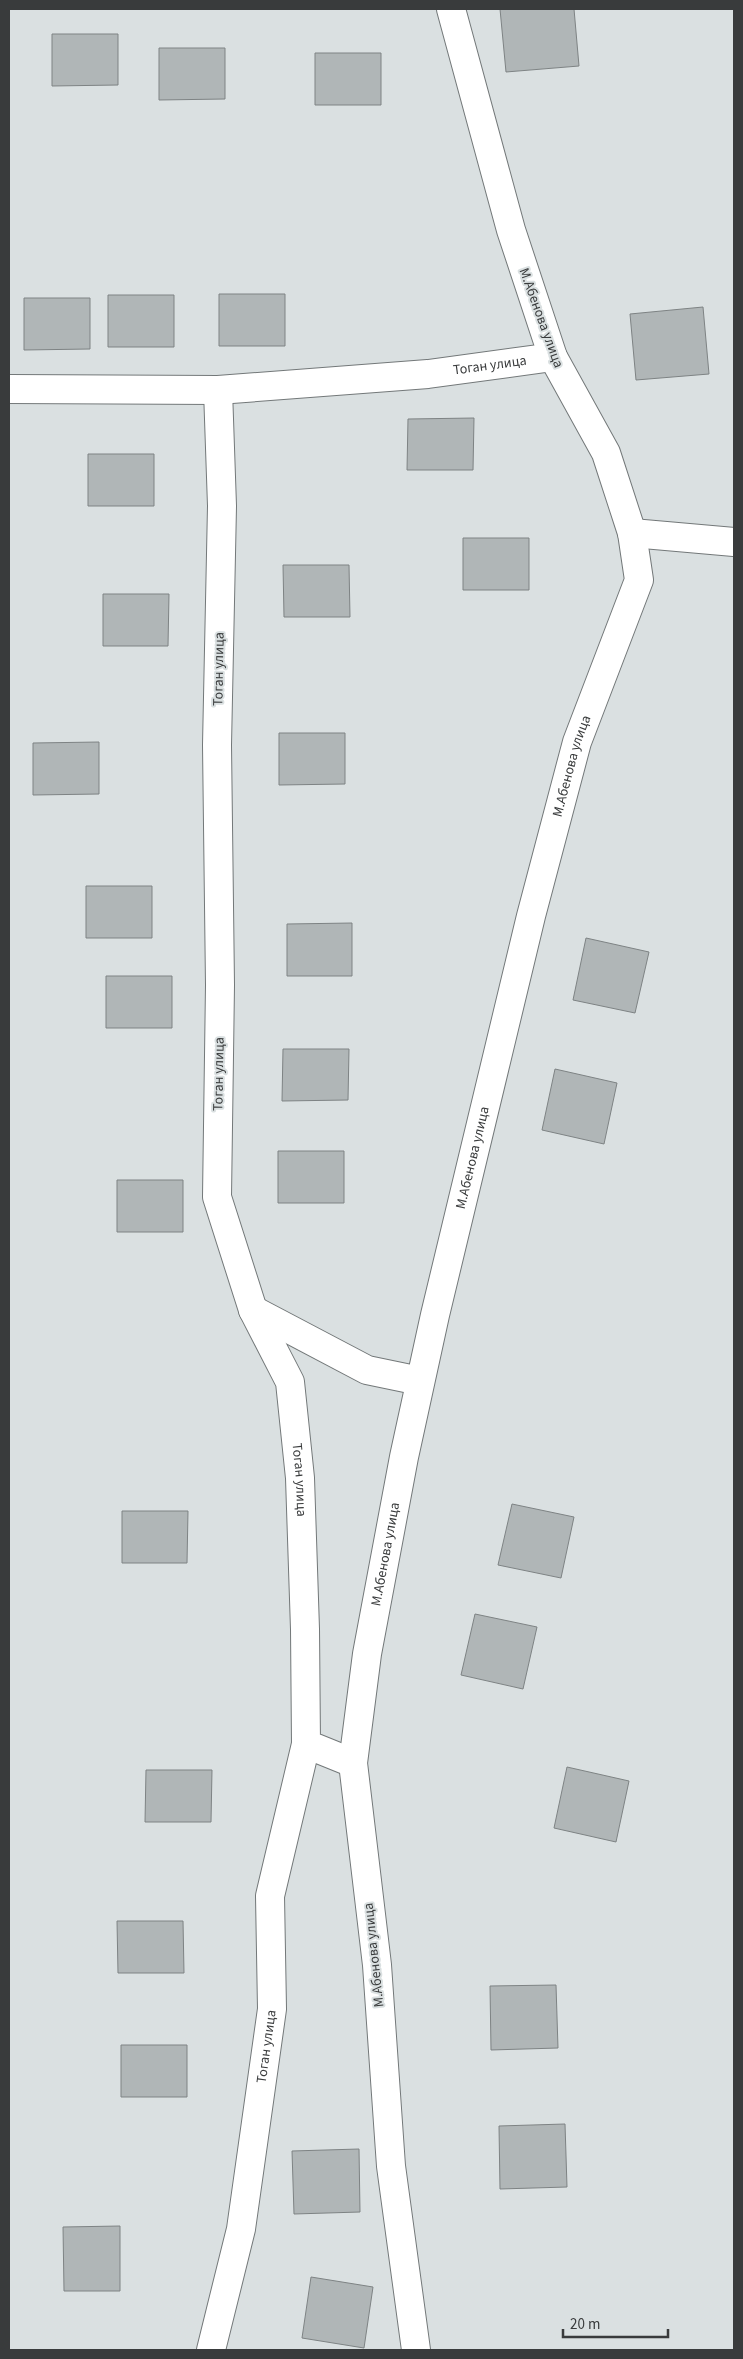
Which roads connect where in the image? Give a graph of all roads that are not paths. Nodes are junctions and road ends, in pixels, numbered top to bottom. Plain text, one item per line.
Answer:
1 (451, 9) edge
2 (553, 357) junction
3 (9, 389) edge
4 (218, 390) junction
5 (632, 533) junction
6 (734, 542) edge
7 (253, 1310) junction
8 (420, 1381) junction
9 (306, 1744) junction
10 (353, 1762) junction
11 (211, 2350) edge
12 (416, 2350) edge

1 - 2 street, М.Абенова улица
2 - 4 street, Тоган улица
2 - 5 street, М.Абенова улица
3 - 4 street, Тоган улица
4 - 7 street, Тоган улица
5 - 6 street
5 - 8 street, М.Абенова улица
7 - 8 street
7 - 9 street, Тоган улица
8 - 10 street, М.Абенова улица
9 - 10 street
9 - 11 street, Тоган улица
10 - 12 street, М.Абенова улица

